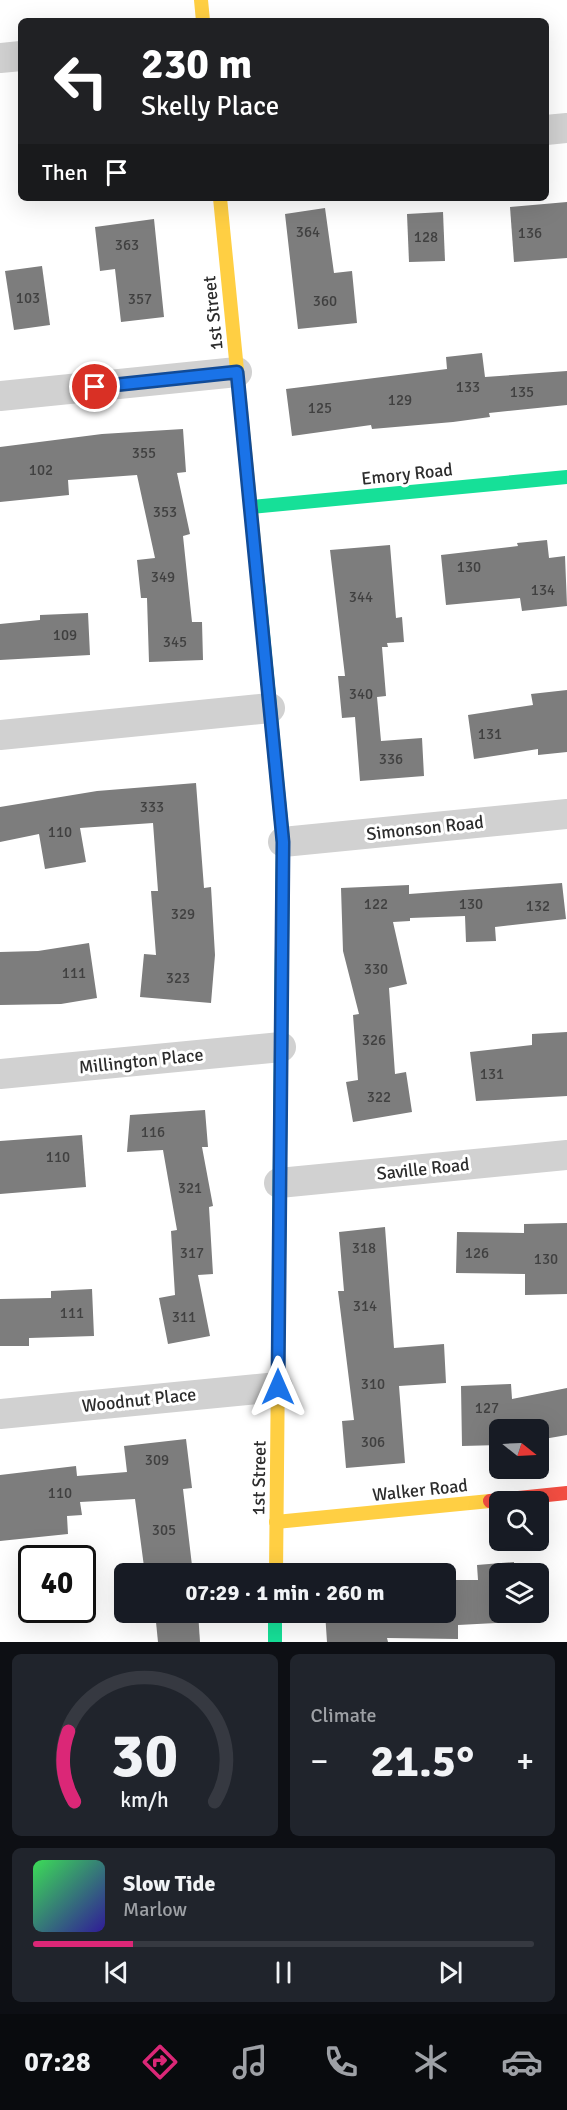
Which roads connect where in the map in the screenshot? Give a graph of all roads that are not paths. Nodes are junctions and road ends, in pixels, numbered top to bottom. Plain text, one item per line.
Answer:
1 (201, 0) edge
2 (203, 18) edge
3 (18, 56) edge
4 (0, 58) edge
5 (567, 128) edge
6 (549, 130) edge
7 (220, 201) edge
8 (237, 372) junction
9 (0, 396) edge
10 (567, 477) edge
11 (251, 507) junction
12 (270, 708) junction
13 (0, 735) edge
14 (567, 814) edge
15 (283, 842) junction
16 (281, 1047) junction
17 (0, 1074) edge
18 (567, 1155) edge
19 (279, 1183) junction
20 (278, 1387) junction
21 (0, 1414) edge
22 (567, 1494) edge
23 (276, 1522) junction
24 (276, 1563) edge
25 (275, 1623) edge
26 (275, 1642) edge

1 - 2 street
3 - 4 street
5 - 6 street
7 - 8 street, 1st Street
8 - 9 street
8 - 11 street, 1st Street
10 - 11 street, Emory Road
11 - 12 street, 1st Street
12 - 13 street
12 - 15 street, 1st Street
14 - 15 street, Simonson Road
15 - 16 street, 1st Street
16 - 17 street, Millington Place
16 - 19 street, 1st Street
18 - 19 street, Saville Road
19 - 20 street, 1st Street
20 - 21 street, Woodnut Place
20 - 23 street, 1st Street
22 - 23 street, Walker Road
23 - 24 street, 1st Street
25 - 26 street

